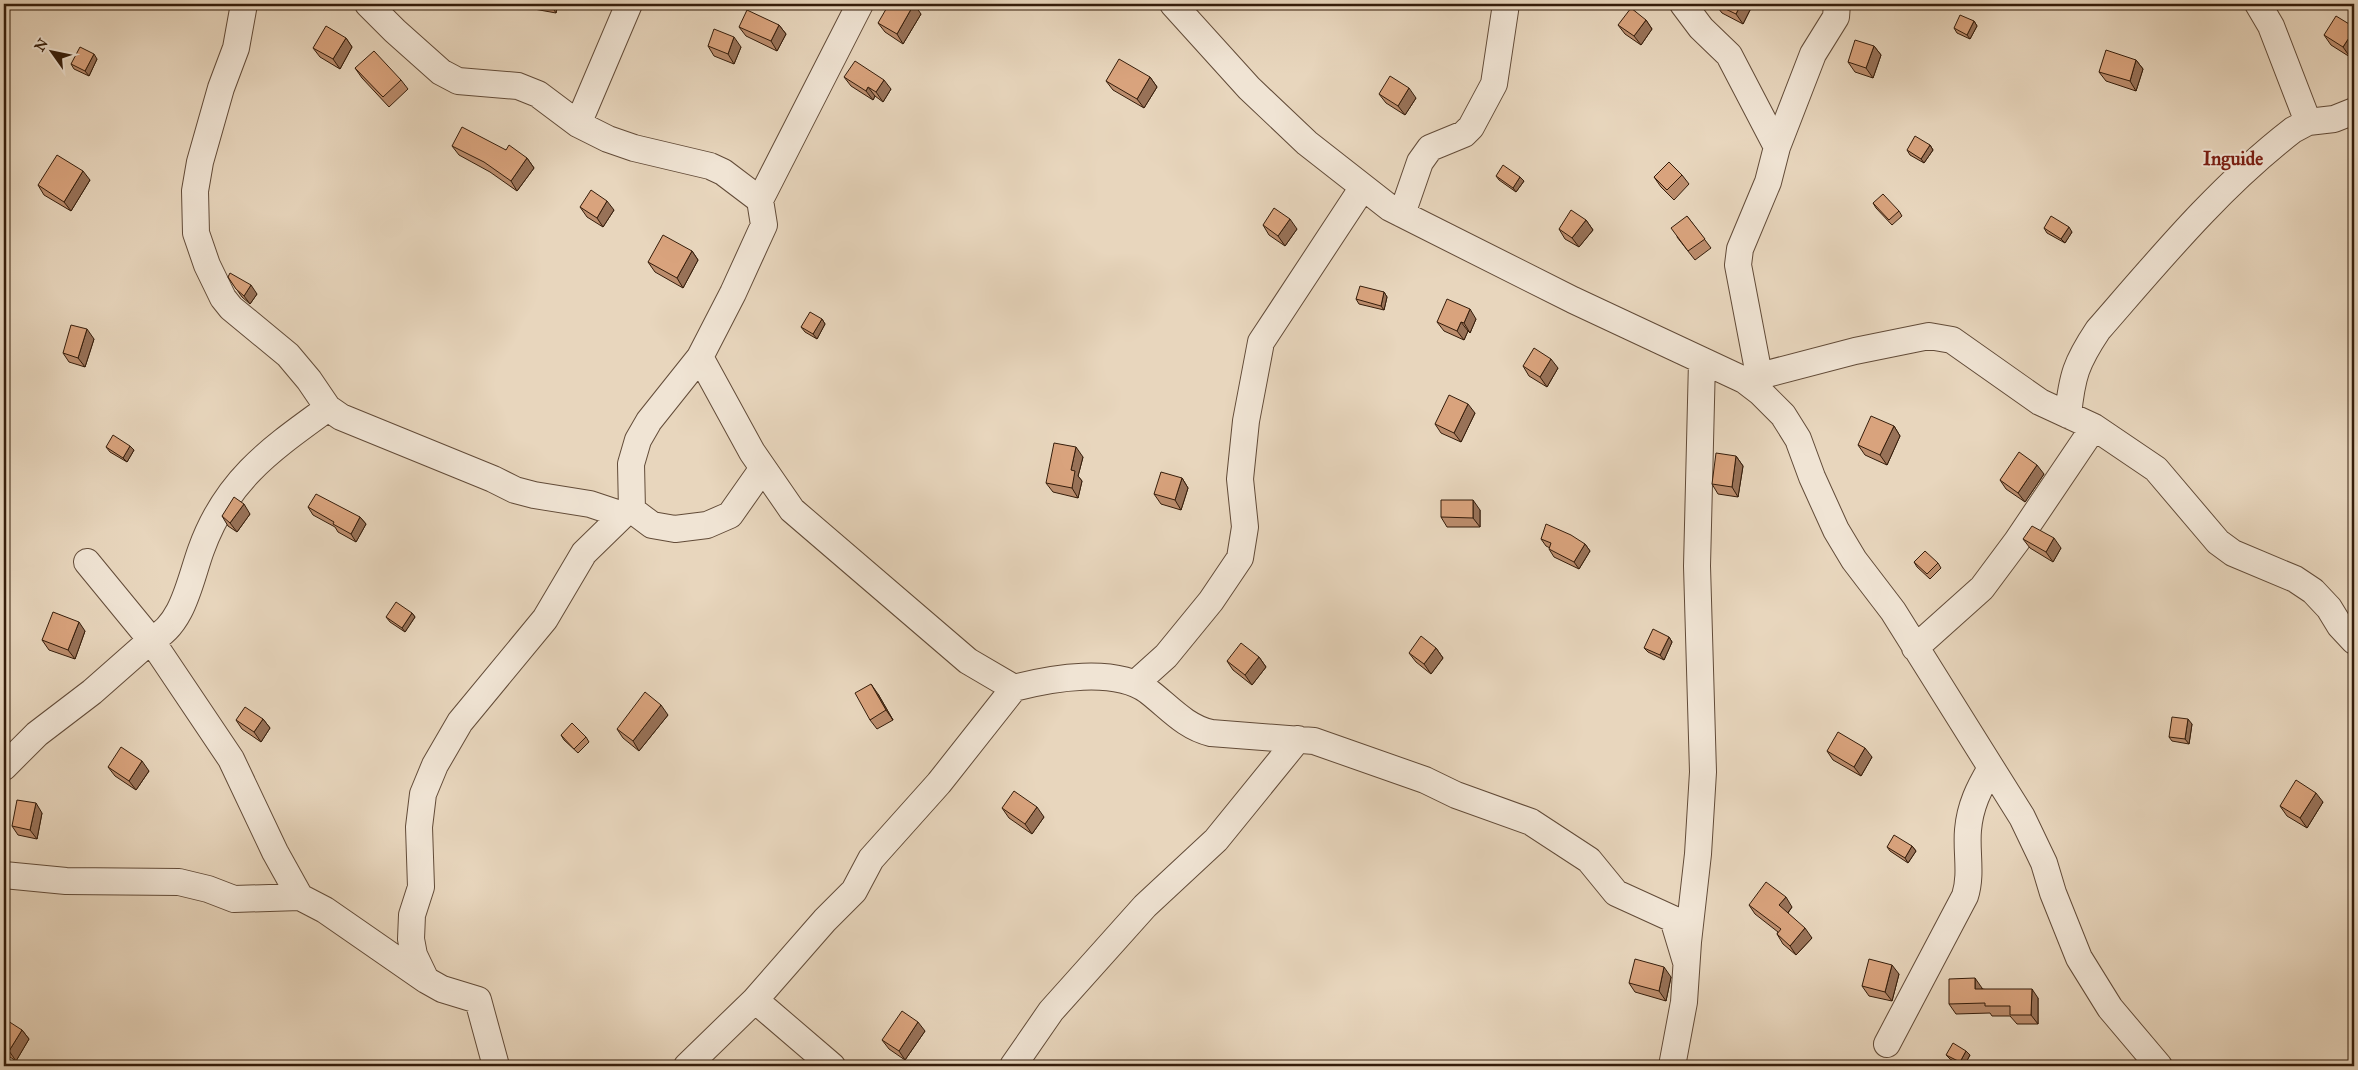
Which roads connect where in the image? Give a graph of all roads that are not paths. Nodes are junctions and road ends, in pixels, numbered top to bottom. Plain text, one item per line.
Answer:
1 (244, 4) edge
2 (368, 4) edge
3 (629, 4) edge
4 (860, 4) edge
5 (1173, 4) edge
6 (1506, 4) edge
7 (1683, 4) edge
8 (1837, 4) edge
9 (2258, 4) edge
10 (2354, 112) edge
11 (2308, 122) junction
12 (578, 124) junction
13 (1777, 147) junction
14 (1364, 187) junction
15 (760, 200) junction
16 (1402, 214) junction
17 (700, 357) junction
18 (1702, 361) junction
19 (1751, 378) junction
20 (328, 408) junction
21 (2068, 415) junction
22 (2094, 427) junction
23 (763, 468) junction
24 (627, 512) junction
25 (87, 562) dead end
26 (151, 640) junction
27 (2354, 642) edge
28 (1915, 648) junction
29 (1136, 683) junction
30 (1014, 688) junction
31 (1298, 739) junction
32 (4, 767) edge
33 (1991, 768) junction
34 (4, 875) edge
35 (300, 897) junction
36 (1686, 962) junction
37 (426, 980) junction
38 (755, 1000) junction
39 (1887, 1044) dead end
40 (496, 1066) edge
41 (687, 1066) edge
42 (832, 1066) edge
43 (1013, 1066) edge
44 (1672, 1066) edge
45 (2159, 1066) edge

1 - 20 street
2 - 12 street
3 - 12 street
4 - 15 street
5 - 14 street
6 - 16 street
7 - 13 street
8 - 13 street
9 - 11 street
10 - 11 street
11 - 21 street
12 - 15 street
13 - 19 street
14 - 16 street
14 - 29 street
15 - 17 street
16 - 18 street
17 - 23 street
17 - 24 street
18 - 19 street
18 - 36 street
19 - 21 street
19 - 28 street
20 - 24 street
20 - 26 street
21 - 22 street
22 - 27 street
22 - 28 street
23 - 24 street
23 - 30 street
24 - 37 street
25 - 26 street
26 - 32 street
26 - 35 street
28 - 33 street
29 - 30 street
29 - 31 street
30 - 38 street
31 - 36 street
31 - 43 street
33 - 39 street
33 - 45 street
34 - 35 street
35 - 37 street
36 - 44 street
37 - 40 street
38 - 41 street
38 - 42 street

